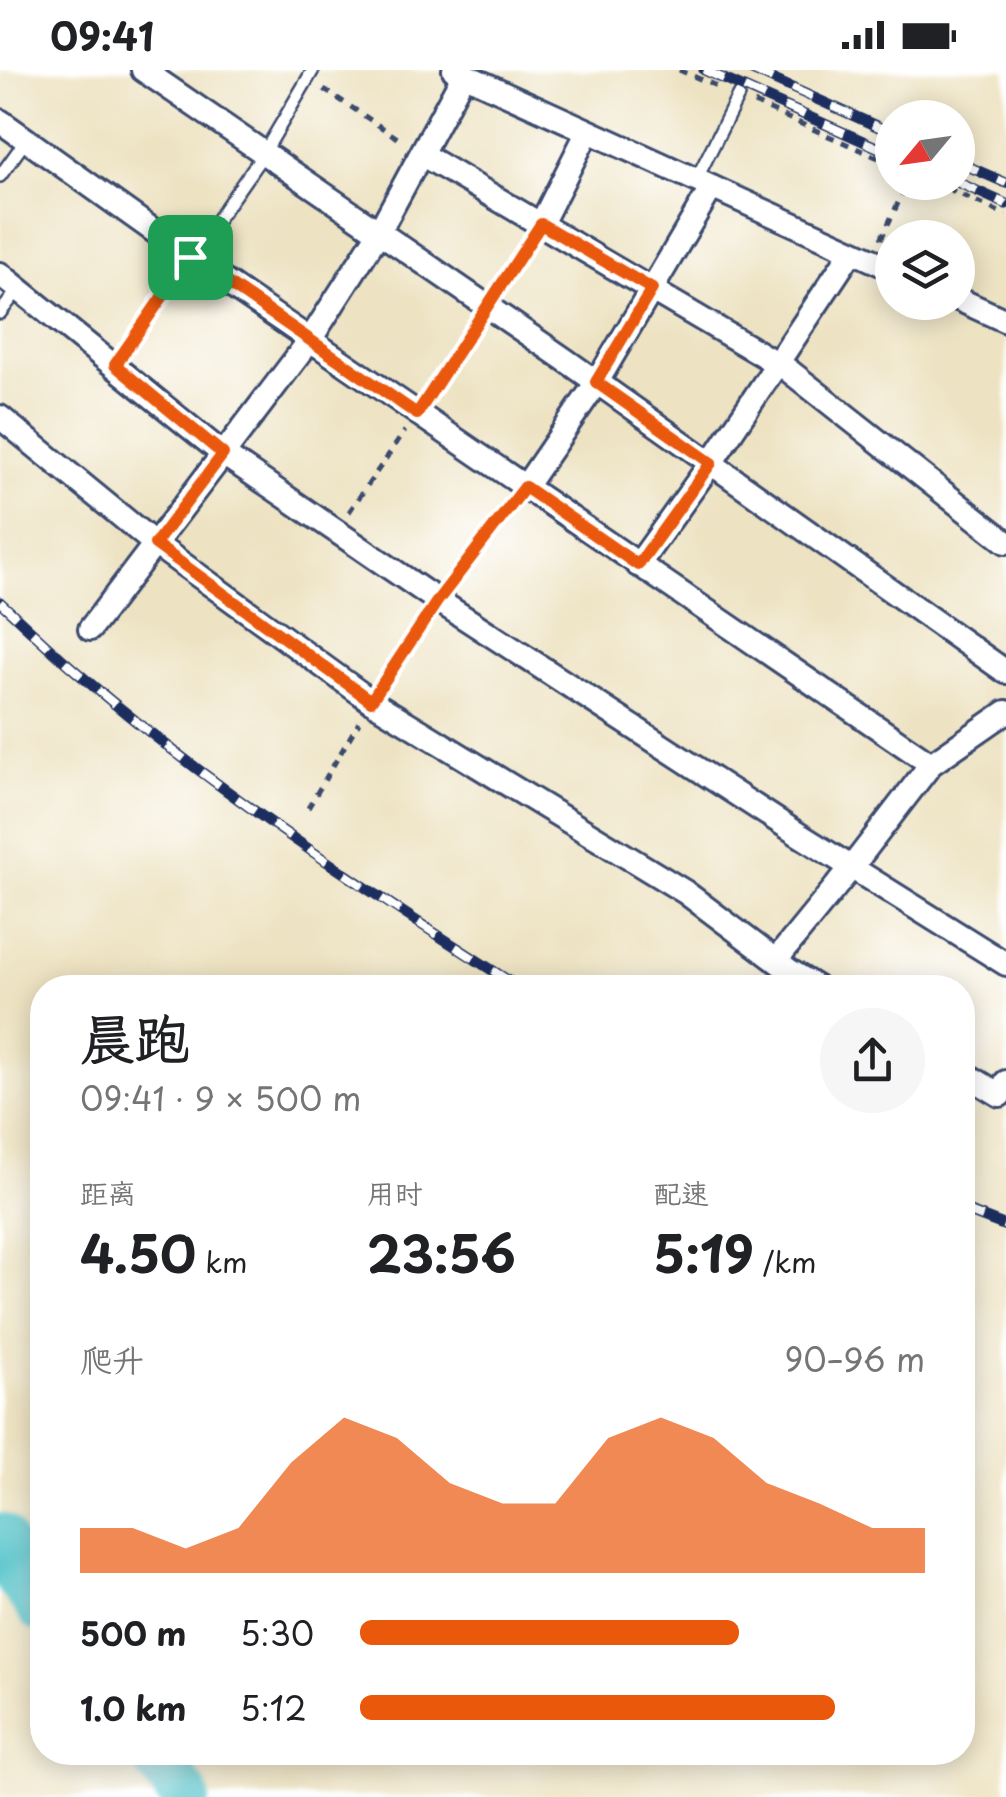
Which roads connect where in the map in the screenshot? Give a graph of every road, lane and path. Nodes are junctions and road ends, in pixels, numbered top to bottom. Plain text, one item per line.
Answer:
1 (142, 70) edge
2 (680, 70) edge
3 (459, 72) edge
4 (311, 74) edge
5 (738, 96) junction
6 (0, 121) edge
7 (588, 131) junction
8 (26, 140) junction
9 (264, 153) junction
10 (422, 154) junction
11 (875, 156) edge
12 (0, 176) edge
13 (704, 183) junction
14 (900, 200) edge
15 (972, 200) edge
16 (1006, 216) edge
17 (541, 224) junction
18 (380, 232) junction
19 (190, 257) junction
20 (872, 260) edge
21 (0, 274) edge
22 (19, 288) junction
23 (652, 289) junction
24 (487, 306) junction
25 (975, 307) edge
26 (0, 313) edge
27 (1006, 321) edge
28 (310, 340) junction
29 (778, 364) junction
30 (115, 365) junction
31 (596, 382) junction
32 (417, 414) junction
33 (0, 417) edge
34 (223, 454) junction
35 (711, 463) junction
36 (525, 487) junction
37 (336, 531) junction
38 (1006, 542) edge
39 (155, 544) junction
40 (638, 565) junction
41 (438, 600) junction
42 (90, 629) dead end
43 (1006, 672) edge
44 (371, 701) junction
45 (1006, 712) edge
46 (931, 764) junction
47 (308, 808) dead end
48 (852, 868) junction
49 (776, 960) junction
50 (1006, 964) edge
51 (798, 975) edge
52 (975, 1080) edge
53 (1006, 1082) edge

1 - 9 street
2 - 5 path
3 - 7 street
3 - 10 street
4 - 9 lane
4 - 10 path
5 - 11 path
5 - 13 lane
6 - 8 street
7 - 13 street
7 - 17 street
8 - 12 lane
8 - 19 street
9 - 18 street
9 - 19 lane
10 - 17 street
10 - 18 street
13 - 20 street
13 - 23 street
14 - 20 path
15 - 16 path
17 - 23 street
17 - 24 path
18 - 24 street
18 - 28 street
19 - 28 street
19 - 30 lane
20 - 29 street
21 - 22 street
22 - 26 lane
22 - 30 street
23 - 29 street
23 - 31 street
24 - 31 street
24 - 32 path
25 - 27 street
28 - 32 street
28 - 34 street
29 - 35 street
29 - 38 street
30 - 34 street
31 - 35 street
31 - 36 street
32 - 36 street
32 - 37 path
33 - 39 street
34 - 37 street
34 - 39 street
35 - 40 street
35 - 43 street
36 - 40 street
36 - 41 path
37 - 41 street
39 - 42 street
39 - 44 street
40 - 46 street
41 - 44 path
41 - 48 street
44 - 47 path
44 - 49 street
45 - 46 street
46 - 48 street
48 - 49 street
48 - 50 street
49 - 51 street
52 - 53 street

